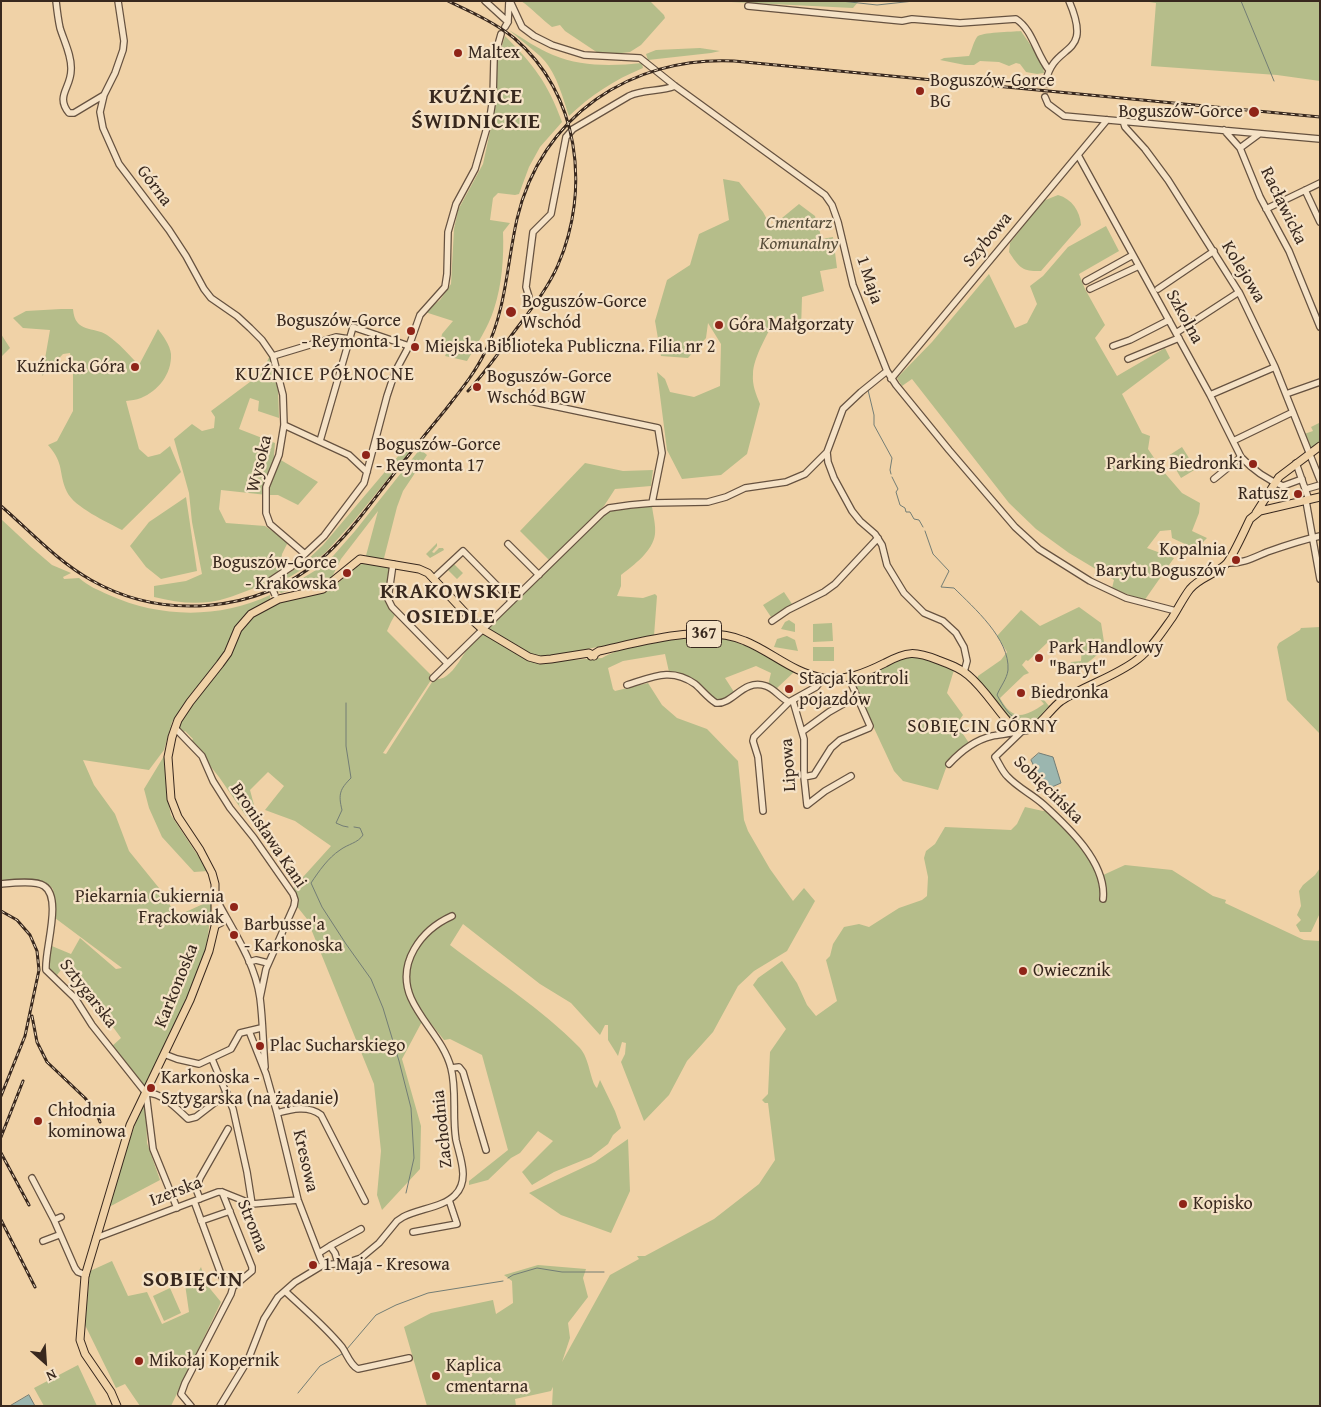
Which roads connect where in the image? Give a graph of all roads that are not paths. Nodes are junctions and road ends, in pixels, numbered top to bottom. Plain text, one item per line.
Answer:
1 (56, 1) edge
2 (118, 1) edge
3 (486, 1) edge
4 (509, 1) edge
5 (1069, 1) edge
6 (748, 6) dead end
7 (501, 34) dead end
8 (1049, 70) junction
9 (665, 77) junction
10 (1046, 81) tunnel mouth
11 (675, 86) junction
12 (661, 90) junction
13 (104, 95) junction
14 (1045, 97) dead end
15 (1107, 120) junction
16 (1124, 121) junction
17 (1224, 130) junction
18 (1259, 134) junction
19 (1320, 139) edge
20 (1240, 148) junction
21 (1078, 155) junction
22 (1320, 183) edge
23 (1305, 190) junction
24 (1266, 209) junction
25 (1320, 222) edge
26 (1214, 251) junction
27 (1133, 255) junction
28 (1139, 266) junction
29 (1086, 281) dead end
30 (1090, 289) dead end
31 (1158, 289) dead end
32 (1239, 292) junction
33 (529, 297) dead end
34 (1169, 320) junction
35 (1320, 327) edge
36 (1177, 335) junction
37 (349, 339) junction
38 (409, 346) junction
39 (1112, 346) dead end
40 (273, 356) junction
41 (1128, 359) dead end
42 (1275, 366) junction
43 (887, 371) junction
44 (891, 379) junction
45 (1320, 382) edge
46 (1286, 394) junction
47 (1210, 395) junction
48 (525, 400) dead end
49 (1293, 412) junction
50 (284, 425) junction
51 (320, 441) junction
52 (1233, 441) junction
53 (1320, 446) edge
54 (827, 452) junction
55 (1310, 454) junction
56 (1241, 457) junction
57 (819, 460) junction
58 (828, 462) junction
59 (1296, 463) junction
60 (367, 472) junction
61 (1302, 478) junction
62 (1214, 479) dead end
63 (1320, 480) edge
64 (1276, 483) junction
65 (1320, 485) edge
66 (1306, 489) junction
67 (1320, 498) edge
68 (1308, 500) junction
69 (652, 503) junction
70 (1260, 510) junction
71 (1317, 537) edge
72 (878, 538) junction
73 (508, 544) dead end
74 (305, 554) junction
75 (1227, 563) junction
76 (391, 564) junction
77 (539, 575) junction
78 (433, 579) junction
79 (1320, 579) edge
80 (275, 599) junction
81 (512, 601) junction
82 (1176, 611) junction
83 (772, 621) dead end
84 (482, 629) junction
85 (447, 663) junction
86 (964, 672) junction
87 (850, 677) junction
88 (433, 678) dead end
89 (823, 678) junction
90 (627, 684) dead end
91 (857, 696) junction
92 (791, 701) junction
93 (175, 728) junction
94 (1022, 731) junction
95 (803, 732) junction
96 (1004, 735) junction
97 (1007, 746) junction
98 (949, 764) dead end
99 (850, 776) dead end
100 (804, 777) junction
101 (763, 812) dead end
102 (1, 884) edge
103 (215, 896) junction
104 (1103, 899) dead end
105 (226, 916) junction
106 (452, 916) dead end
107 (218, 925) junction
108 (232, 928) junction
109 (248, 960) junction
110 (268, 963) junction
111 (260, 998) junction
112 (249, 1031) junction
113 (262, 1031) junction
114 (164, 1054) junction
115 (212, 1059) junction
116 (451, 1068) junction
117 (266, 1074) junction
118 (146, 1093) junction
119 (227, 1093) junction
120 (277, 1112) junction
121 (228, 1129) dead end
122 (486, 1150) dead end
123 (32, 1178) dead end
124 (222, 1192) junction
125 (197, 1200) junction
126 (298, 1200) junction
127 (449, 1200) junction
128 (365, 1202) dead end
129 (252, 1204) junction
130 (177, 1208) junction
131 (230, 1211) junction
132 (60, 1217) dead end
133 (54, 1220) junction
134 (201, 1221) junction
135 (362, 1229) dead end
136 (413, 1232) dead end
137 (59, 1235) junction
138 (96, 1238) junction
139 (43, 1241) dead end
140 (330, 1246) junction
141 (318, 1253) junction
142 (338, 1263) junction
143 (323, 1266) junction
144 (86, 1275) junction
145 (233, 1287) junction
146 (285, 1291) junction
147 (409, 1358) dead end
148 (117, 1406) edge
149 (191, 1406) edge
150 (220, 1406) edge

1 - 13 street
2 - 13 street, Górna
3 - 4 street
4 - 9 street, 1 Maja
5 - 8 street
6 - 8 street
7 - 38 street
8 - 10 street
9 - 11 street, 1 Maja
9 - 12 street
11 - 12 street
11 - 43 street, 1 Maja
12 - 33 street
13 - 40 street, Górna
14 - 15 street
15 - 16 street
15 - 21 street, Szybowa
16 - 17 street
16 - 26 street, Kolejowa
17 - 18 street
17 - 20 street, Racławicka
18 - 19 street
18 - 20 street
20 - 24 street, Racławicka
21 - 27 street, Szkolna
21 - 44 street, Szybowa
22 - 23 street
23 - 24 street
23 - 25 street
24 - 35 street, Racławicka
26 - 31 street
26 - 32 street, Kolejowa
27 - 28 street, Szkolna
27 - 29 street
28 - 30 street
28 - 34 street, Szkolna
32 - 36 street
32 - 42 street, Kolejowa
34 - 36 street, Szkolna
34 - 39 street
36 - 41 street
36 - 47 street, Szkolna
37 - 38 street
37 - 40 street
37 - 51 street
38 - 60 street
40 - 50 street, Wysoka
42 - 46 street, Kolejowa
42 - 47 street
43 - 44 street, 1 Maja
43 - 54 street
44 - 82 street, 1 Maja
45 - 46 street
46 - 49 street, Kolejowa
47 - 52 street, Szkolna
48 - 69 street
49 - 52 street
49 - 55 street, Kolejowa
50 - 51 street
50 - 74 street, Wysoka
51 - 60 street
52 - 56 street, Szkolna
53 - 55 main road
54 - 57 street
54 - 58 street
55 - 59 main road
55 - 63 street, Kolejowa
56 - 62 street
56 - 64 street, Szkolna
57 - 58 street
57 - 69 street
58 - 72 street
59 - 61 street
59 - 64 main road
60 - 74 street
61 - 64 street, Szkolna
61 - 66 street
64 - 70 main road
65 - 66 street
66 - 68 street
67 - 68 main road
68 - 70 main road
68 - 71 street
69 - 77 street
70 - 75 main road
71 - 75 street
71 - 79 street
72 - 83 street
72 - 86 street
73 - 77 street
74 - 80 street, bridge
75 - 82 main road
76 - 78 main road
76 - 80 main road, Karkonoska
76 - 85 street
77 - 81 street
78 - 81 street
78 - 84 main road
80 - 93 main road, Karkonoska
81 - 84 street
82 - 94 main road
84 - 85 street
84 - 89 main road, 367
85 - 88 street
86 - 87 main road, 367
86 - 94 main road, 367
87 - 89 main road, 367
87 - 91 street
89 - 92 street, Lipowa
90 - 92 street
91 - 95 street
91 - 100 street
92 - 95 street, Lipowa
92 - 101 street, Lipowa
93 - 103 main road, Karkonoska
93 - 110 street, Bronisława Kani
94 - 96 street, Sobięcińska
94 - 97 street, Sobięcińska
95 - 100 street, Lipowa
96 - 97 street
96 - 98 street, Sobięcińska
97 - 104 street, Sobięcińska
99 - 100 street, Lipowa
102 - 118 street, Sztygarska
103 - 105 street
103 - 107 main road, Karkonoska
105 - 107 street
105 - 108 street
106 - 116 street, Zachodnia
107 - 108 street
107 - 114 main road, Karkonoska
108 - 109 street
109 - 110 street
109 - 111 street
110 - 111 street, Bronisława Kani
111 - 113 street
112 - 113 street
112 - 115 street
112 - 117 street
113 - 117 street
114 - 115 street
114 - 118 main road, Karkonoska
115 - 119 street
116 - 122 street, Zachodnia
116 - 127 street, Zachodnia
117 - 120 street, Kresowa
118 - 119 street
118 - 130 street
118 - 138 main road, Karkonoska
119 - 129 street
120 - 126 street, Kresowa
120 - 128 street
121 - 125 street
123 - 133 street
124 - 125 street, Izerska
124 - 129 street, Izerska
124 - 131 street, Stroma
125 - 130 street, Izerska
125 - 134 street
126 - 129 street, Izerska
126 - 141 street, Kresowa
127 - 136 street
127 - 142 street
130 - 138 street, Izerska
131 - 134 street
131 - 145 street, Stroma
132 - 133 street
133 - 137 street
134 - 145 street
135 - 140 street
137 - 139 street
137 - 144 street
138 - 144 main road, Karkonoska
140 - 141 street
140 - 142 street
141 - 143 street, Kresowa
142 - 143 street
143 - 146 street
144 - 148 main road, Karkonoska
145 - 149 street
146 - 147 street
146 - 150 street

